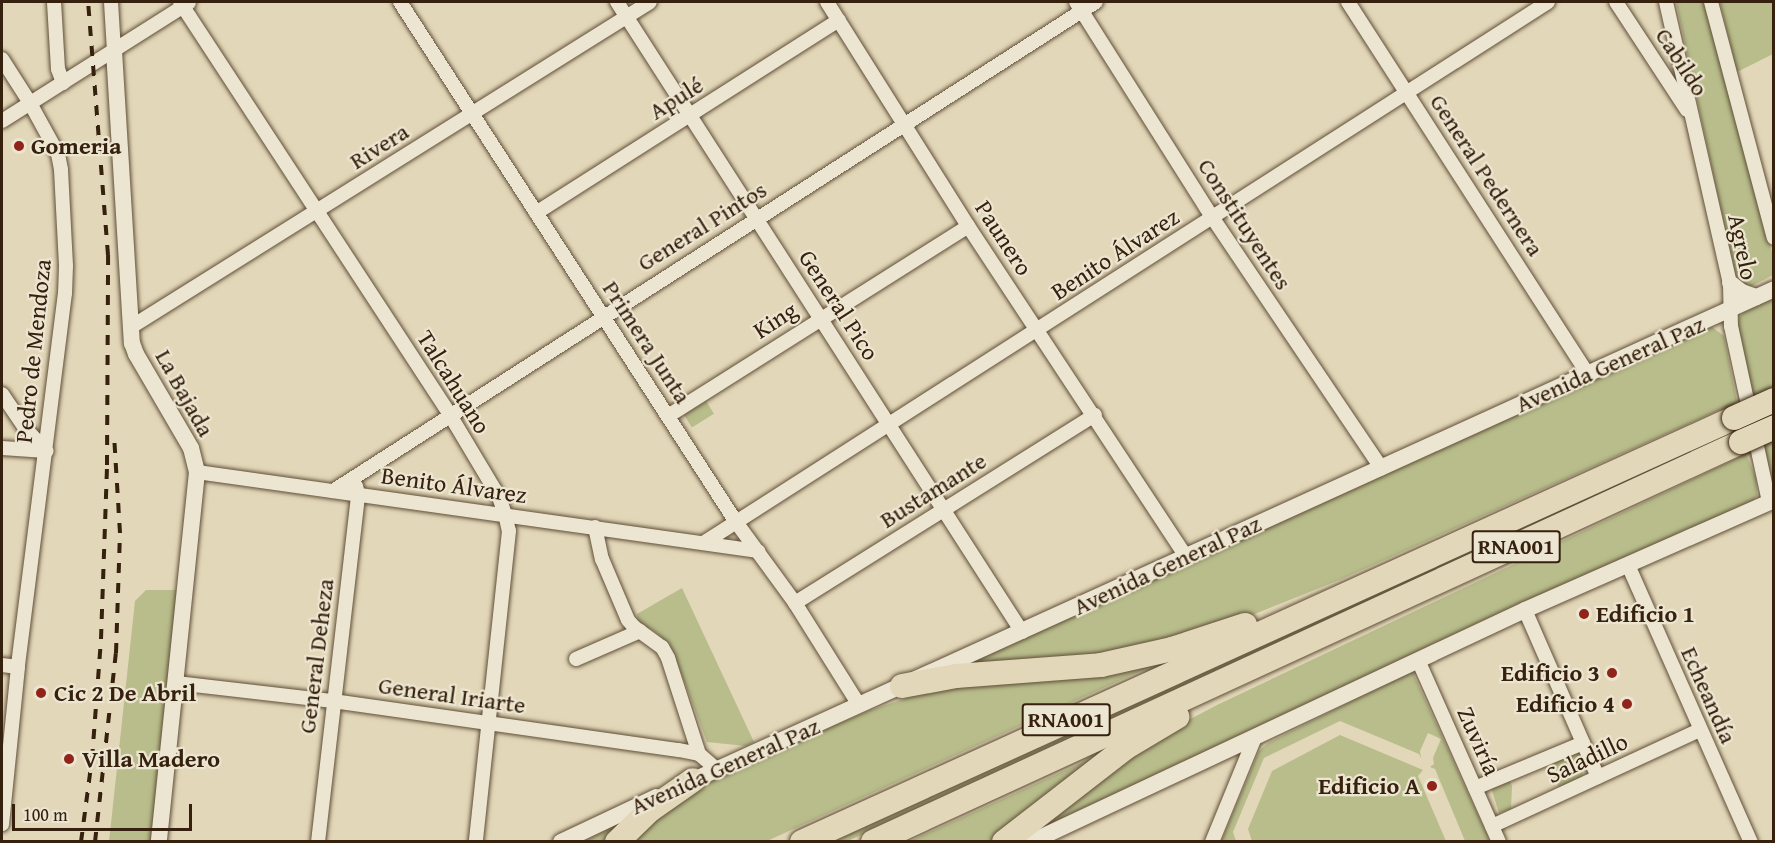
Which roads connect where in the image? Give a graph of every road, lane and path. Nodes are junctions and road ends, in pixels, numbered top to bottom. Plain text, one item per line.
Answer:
1 (54, 2) edge
2 (111, 2) edge
3 (400, 2) edge
4 (617, 2) edge
5 (650, 2) edge
6 (827, 2) edge
7 (1096, 2) edge
8 (1348, 2) edge
9 (1548, 2) edge
10 (1616, 2) edge
11 (1666, 2) edge
12 (1712, 2) edge
13 (184, 3) edge
14 (1078, 6) edge
15 (627, 16) junction
16 (839, 20) junction
17 (114, 51) junction
18 (2, 59) edge
19 (63, 83) junction
20 (1407, 93) junction
21 (30, 103) junction
22 (475, 113) junction
23 (691, 115) junction
24 (1691, 117) junction
25 (2, 121) edge
26 (906, 124) junction
27 (317, 210) junction
28 (536, 213) junction
29 (1212, 217) junction
30 (757, 218) junction
31 (968, 226) junction
32 (1773, 238) edge
33 (1730, 283) junction
34 (1773, 289) edge
35 (1756, 297) junction
36 (1731, 308) junction
37 (603, 316) junction
38 (820, 318) junction
39 (131, 327) junction
40 (1038, 331) junction
41 (1587, 373) junction
42 (2, 394) edge
43 (1773, 400) edge
44 (450, 415) junction
45 (1095, 415) junction
46 (668, 416) junction
47 (888, 423) junction
48 (1773, 427) edge
49 (2, 448) edge
50 (46, 451) junction
51 (1381, 468) junction
52 (197, 472) junction
53 (355, 477) junction
54 (333, 491) junction
55 (358, 494) junction
56 (1771, 501) edge
57 (945, 509) junction
58 (506, 514) junction
59 (736, 522) junction
60 (595, 527) junction
61 (705, 542) junction
62 (758, 550) junction
63 (1186, 556) junction
64 (1628, 565) junction
65 (1330, 600) junction
66 (795, 603) junction
67 (1524, 610) junction
68 (640, 631) junction
69 (1022, 632) junction
70 (1289, 651) junction
71 (576, 659) dead end
72 (1418, 660) junction
73 (2, 665) edge
74 (18, 667) junction
75 (177, 683) junction
76 (902, 686) junction
77 (333, 701) junction
78 (859, 705) junction
79 (488, 723) junction
80 (1700, 730) junction
81 (1255, 737) junction
82 (1583, 743) junction
83 (699, 754) junction
84 (716, 769) junction
85 (1598, 777) junction
86 (693, 780) junction
87 (1476, 788) junction
88 (2, 824) edge
89 (1492, 826) junction
90 (159, 842) edge
91 (318, 842) edge
92 (476, 842) edge
93 (561, 842) edge
94 (617, 842) edge
95 (802, 842) edge
96 (873, 842) edge
97 (1004, 842) edge
98 (1030, 842) edge
99 (1212, 842) edge
100 (1499, 842) edge
101 (1751, 842) edge

1 - 19 street
2 - 17 street, La Bajada
3 - 22 street, Primera Junta
4 - 15 street, General Pico
5 - 15 street, Rivera
6 - 16 street, Paunero
7 - 14 street, General Pintos
8 - 20 street, General Pedernera
9 - 20 street, Benito Álvarez
10 - 24 street, Cabildo
11 - 24 street, Agrelo
12 - 32 street
13 - 17 street
13 - 27 street, Talcahuano
14 - 26 street, General Pintos
14 - 29 street, Constituyentes
15 - 22 street, Rivera
15 - 23 street, General Pico
16 - 23 street, Apulé
16 - 26 street, Paunero
17 - 19 street
17 - 39 street, La Bajada
18 - 21 street, Pedro de Mendoza
19 - 21 street
20 - 29 street, Benito Álvarez
20 - 41 street, General Pedernera
21 - 25 street
21 - 50 street, Pedro de Mendoza
22 - 27 street, Rivera
22 - 28 street, Primera Junta
23 - 28 street, Apulé
23 - 30 street, General Pico
24 - 33 street, Agrelo
26 - 30 street, General Pintos
26 - 31 street, Paunero
27 - 39 street, Rivera
27 - 44 street, Talcahuano
28 - 37 street, Primera Junta
29 - 40 street, Benito Álvarez
29 - 51 street, Constituyentes
30 - 37 street, General Pintos
30 - 38 street, General Pico
31 - 38 street, King
31 - 40 street, Paunero
33 - 35 street
33 - 36 street, Agrelo
34 - 35 street, Avenida General Paz
35 - 36 street, Avenida General Paz
36 - 41 street, Avenida General Paz
36 - 56 street, Agrelo
37 - 44 street, General Pintos
37 - 46 street, Primera Junta
38 - 46 street, King
38 - 47 street, General Pico
39 - 52 street, La Bajada
40 - 45 street, Paunero
40 - 47 street, Benito Álvarez
41 - 51 street, Avenida General Paz
42 - 50 street
43 - 65 highway, RNA001, bridge
44 - 53 street, General Pintos
44 - 58 street, Talcahuano
45 - 57 street, Bustamante
45 - 63 street, Paunero
46 - 59 street, Primera Junta
47 - 57 street, General Pico
47 - 59 street, Benito Álvarez
48 - 70 highway, RNA001, bridge
49 - 50 street
50 - 74 street, Pedro de Mendoza
51 - 63 street, Avenida General Paz
52 - 54 street, Benito Álvarez
52 - 75 street, La Bajada
53 - 54 street, General Pintos
53 - 55 street, General Deheza
54 - 55 street, Benito Álvarez
55 - 58 street, Benito Álvarez
55 - 77 street, General Deheza
56 - 64 street
57 - 66 street, Bustamante
57 - 69 street, General Pico
58 - 60 street, Benito Álvarez
58 - 79 street, Talcahuano
59 - 61 street, Benito Álvarez
59 - 62 street, Primera Junta
60 - 61 street, Benito Álvarez
60 - 68 street
61 - 62 street, Benito Álvarez
62 - 66 street, Primera Junta
63 - 69 street, Avenida General Paz
64 - 67 street
64 - 80 street, Echeandía
65 - 76 highway
65 - 95 highway, RNA001
66 - 78 street, Primera Junta
67 - 72 street
67 - 82 street
68 - 71 street
68 - 83 street
69 - 76 street, Avenida General Paz
70 - 96 highway, RNA001
70 - 97 highway
72 - 81 street
72 - 87 street, Zuviría
73 - 74 street
74 - 88 street, Pedro de Mendoza
75 - 77 street, General Iriarte
75 - 90 street, La Bajada
76 - 78 street, Avenida General Paz
77 - 79 street, General Iriarte
77 - 91 street, General Deheza
78 - 84 street, Avenida General Paz
79 - 83 street, General Iriarte
79 - 92 street, Talcahuano
80 - 85 street, Saladillo
80 - 101 street, Echeandía
81 - 98 street
81 - 99 street
82 - 85 street
82 - 87 street
83 - 84 street
84 - 86 street, Avenida General Paz
85 - 89 street, Saladillo
86 - 93 street, Avenida General Paz
86 - 94 highway
87 - 89 street, Zuviría
89 - 100 street, Zuviría

